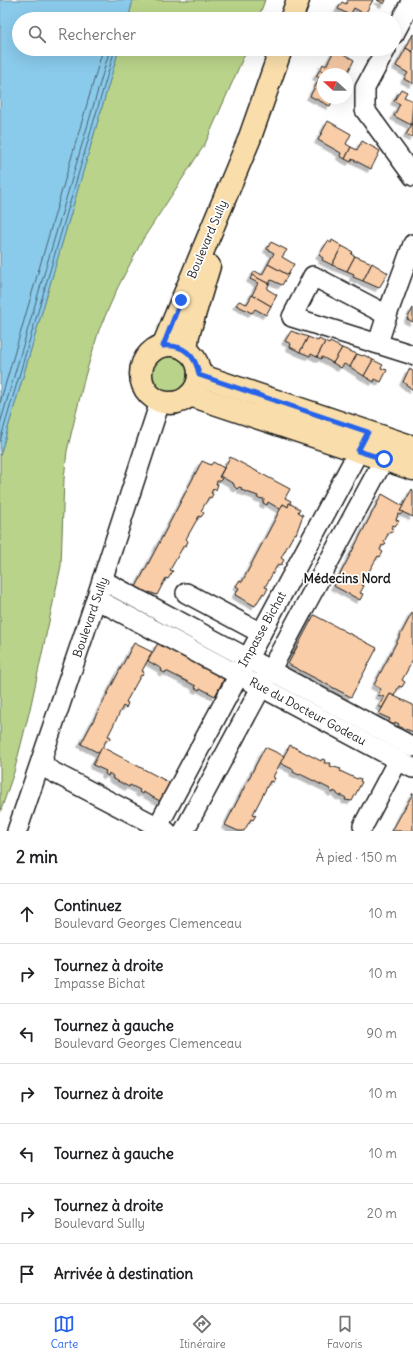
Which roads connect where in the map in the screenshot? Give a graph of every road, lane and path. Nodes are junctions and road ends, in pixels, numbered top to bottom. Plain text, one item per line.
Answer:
1 (298, 0) edge
2 (412, 0) edge
3 (294, 12) edge
4 (401, 21) edge
5 (278, 56) edge
6 (382, 56) edge
7 (243, 154) junction
8 (413, 176) edge
9 (413, 244) edge
10 (387, 315) junction
11 (378, 343) junction
12 (163, 346) junction
13 (186, 350) junction
14 (413, 354) edge
15 (199, 375) junction
16 (190, 395) junction
17 (160, 402) junction
18 (363, 441) junction
19 (397, 449) edge
20 (413, 469) edge
21 (102, 580) junction
22 (186, 593) dead end
23 (96, 599) junction
24 (261, 633) junction
25 (247, 658) junction
26 (270, 670) junction
27 (238, 674) junction
28 (261, 687) junction
29 (413, 747) edge
30 (42, 756) junction
31 (406, 764) edge
32 (363, 826) dead end
33 (162, 829) edge
34 (17, 831) edge
35 (184, 831) edge

1 - 3 main road
2 - 4 street
5 - 7 main road, Boulevard Sully
6 - 8 street
7 - 12 main road, Boulevard Sully
7 - 13 main road, Boulevard Sully
9 - 10 street
10 - 11 street
10 - 11 street
11 - 14 street
12 - 13 main road
12 - 17 main road
13 - 15 main road
15 - 16 main road
15 - 18 main road
16 - 17 main road
16 - 18 main road
17 - 21 street, Boulevard Sully
18 - 19 main road
18 - 24 street, Impasse Bichat
19 - 20 main road
19 - 26 street
21 - 23 street, Boulevard Sully
21 - 25 street, Rue du Docteur Godeau
22 - 24 street
23 - 27 street, Rue du Docteur Godeau
23 - 30 street, Boulevard Sully
24 - 25 street, Impasse Bichat
25 - 26 street, Rue du Docteur Godeau
25 - 27 street, Impasse Bichat
26 - 28 street
26 - 29 street, Rue du Docteur Godeau
27 - 28 street, Rue du Docteur Godeau
27 - 33 street, Impasse Bichat
28 - 31 street, Rue du Docteur Godeau
28 - 35 street
30 - 33 street
30 - 34 street, Boulevard Sully
31 - 32 street

